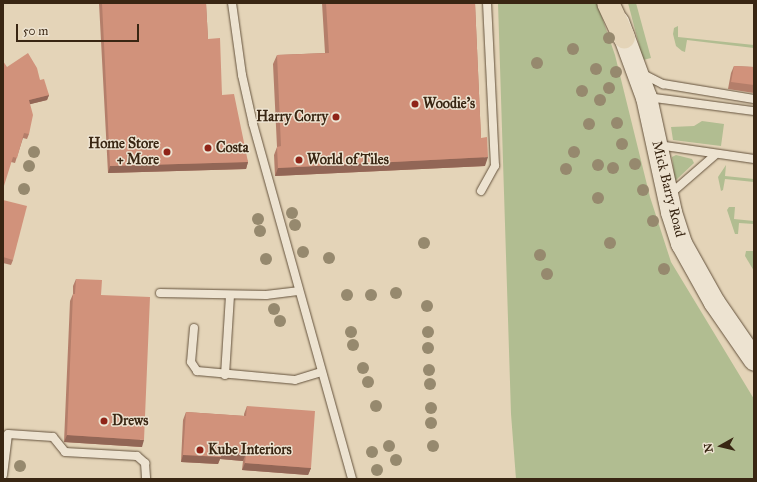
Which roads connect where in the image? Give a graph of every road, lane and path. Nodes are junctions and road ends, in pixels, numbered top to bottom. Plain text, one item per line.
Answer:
1 (232, 3) edge
2 (487, 3) edge
3 (608, 3) edge
4 (612, 3) edge
5 (624, 37) junction
6 (637, 70) junction
7 (646, 97) junction
8 (754, 99) edge
9 (754, 111) edge
10 (656, 144) junction
11 (715, 155) junction
12 (754, 159) edge
13 (481, 191) dead end
14 (668, 196) junction
15 (298, 291) junction
16 (160, 293) dead end
17 (230, 295) junction
18 (194, 328) dead end
19 (754, 360) edge
20 (321, 372) junction
21 (225, 375) junction
22 (3, 475) edge
23 (146, 479) edge
24 (352, 479) edge

1 - 15 lane
2 - 13 lane
3 - 5 highway
4 - 5 street, Mick Barry Road
5 - 6 street, Mick Barry Road
6 - 7 street, Mick Barry Road
6 - 8 lane
7 - 9 lane
7 - 10 street, Mick Barry Road
10 - 11 lane
10 - 14 street, Mick Barry Road
11 - 12 lane
11 - 14 lane
14 - 19 street, Mick Barry Road
15 - 17 lane
15 - 20 lane
16 - 17 lane
17 - 21 lane
18 - 21 lane
20 - 21 lane
20 - 24 lane
22 - 23 lane

